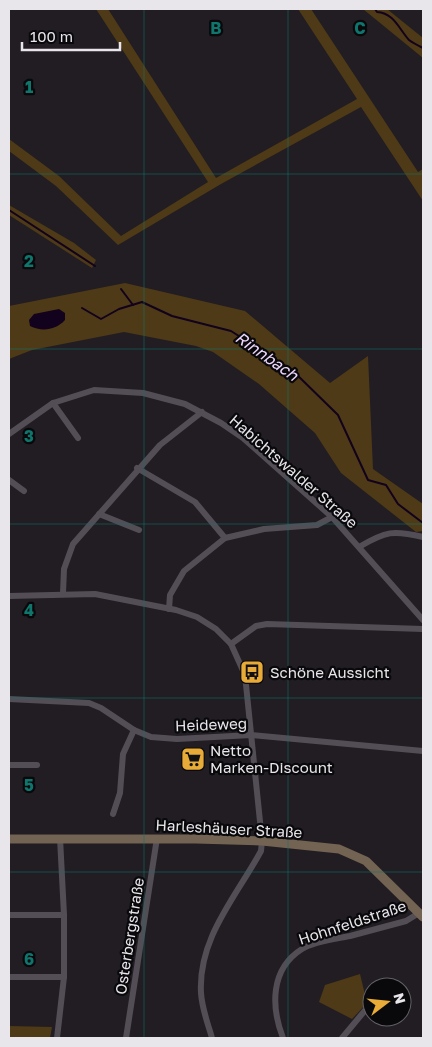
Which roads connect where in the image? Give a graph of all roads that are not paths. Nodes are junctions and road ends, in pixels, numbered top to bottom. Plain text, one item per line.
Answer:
1 (53, 402) junction
2 (202, 412) junction
3 (9, 434) edge
4 (78, 438) dead end
5 (137, 468) junction
6 (9, 480) edge
7 (24, 491) dead end
8 (99, 514) junction
9 (332, 517) junction
10 (139, 530) dead end
11 (423, 537) edge
12 (225, 538) junction
13 (359, 547) junction
14 (63, 593) junction
15 (9, 596) edge
16 (169, 609) junction
17 (423, 620) edge
18 (423, 629) edge
19 (231, 644) junction
20 (9, 699) edge
21 (134, 730) junction
22 (251, 735) junction
23 (423, 751) edge
24 (9, 765) edge
25 (38, 765) dead end
26 (113, 814) dead end
27 (60, 838) junction
28 (157, 838) junction
29 (9, 839) edge
30 (262, 841) junction
31 (9, 915) edge
32 (64, 915) junction
33 (421, 915) edge
34 (9, 977) edge
35 (64, 977) junction
36 (362, 1014) edge
37 (56, 1038) edge
38 (126, 1038) edge
39 (212, 1038) edge
40 (283, 1038) edge
41 (342, 1038) edge

1 - 2 street, Habichtswalder Straße
1 - 3 street, Habichtswalder Straße
1 - 4 street
2 - 5 street
2 - 9 street, Habichtswalder Straße
5 - 8 street
5 - 12 street
6 - 7 street
8 - 10 street
8 - 14 street
9 - 12 street
9 - 13 street, Habichtswalder Straße
11 - 13 street
12 - 16 street
13 - 17 street, Habichtswalder Straße
14 - 15 street
14 - 16 street
16 - 19 street
18 - 19 street
19 - 22 street
20 - 21 street, Heideweg
21 - 22 street, Heideweg
21 - 26 street
22 - 23 street, Heideweg
22 - 30 street
24 - 25 street
27 - 28 main road, Harleshäuser Straße
27 - 29 main road, Harleshäuser Straße
27 - 32 street
28 - 30 main road, Harleshäuser Straße
28 - 38 street, Osterbergstraße
30 - 33 main road, Harleshäuser Straße
30 - 39 street
31 - 32 street
32 - 35 street
33 - 40 street, Hohnfeldstraße
34 - 35 street
35 - 37 street
36 - 41 street

